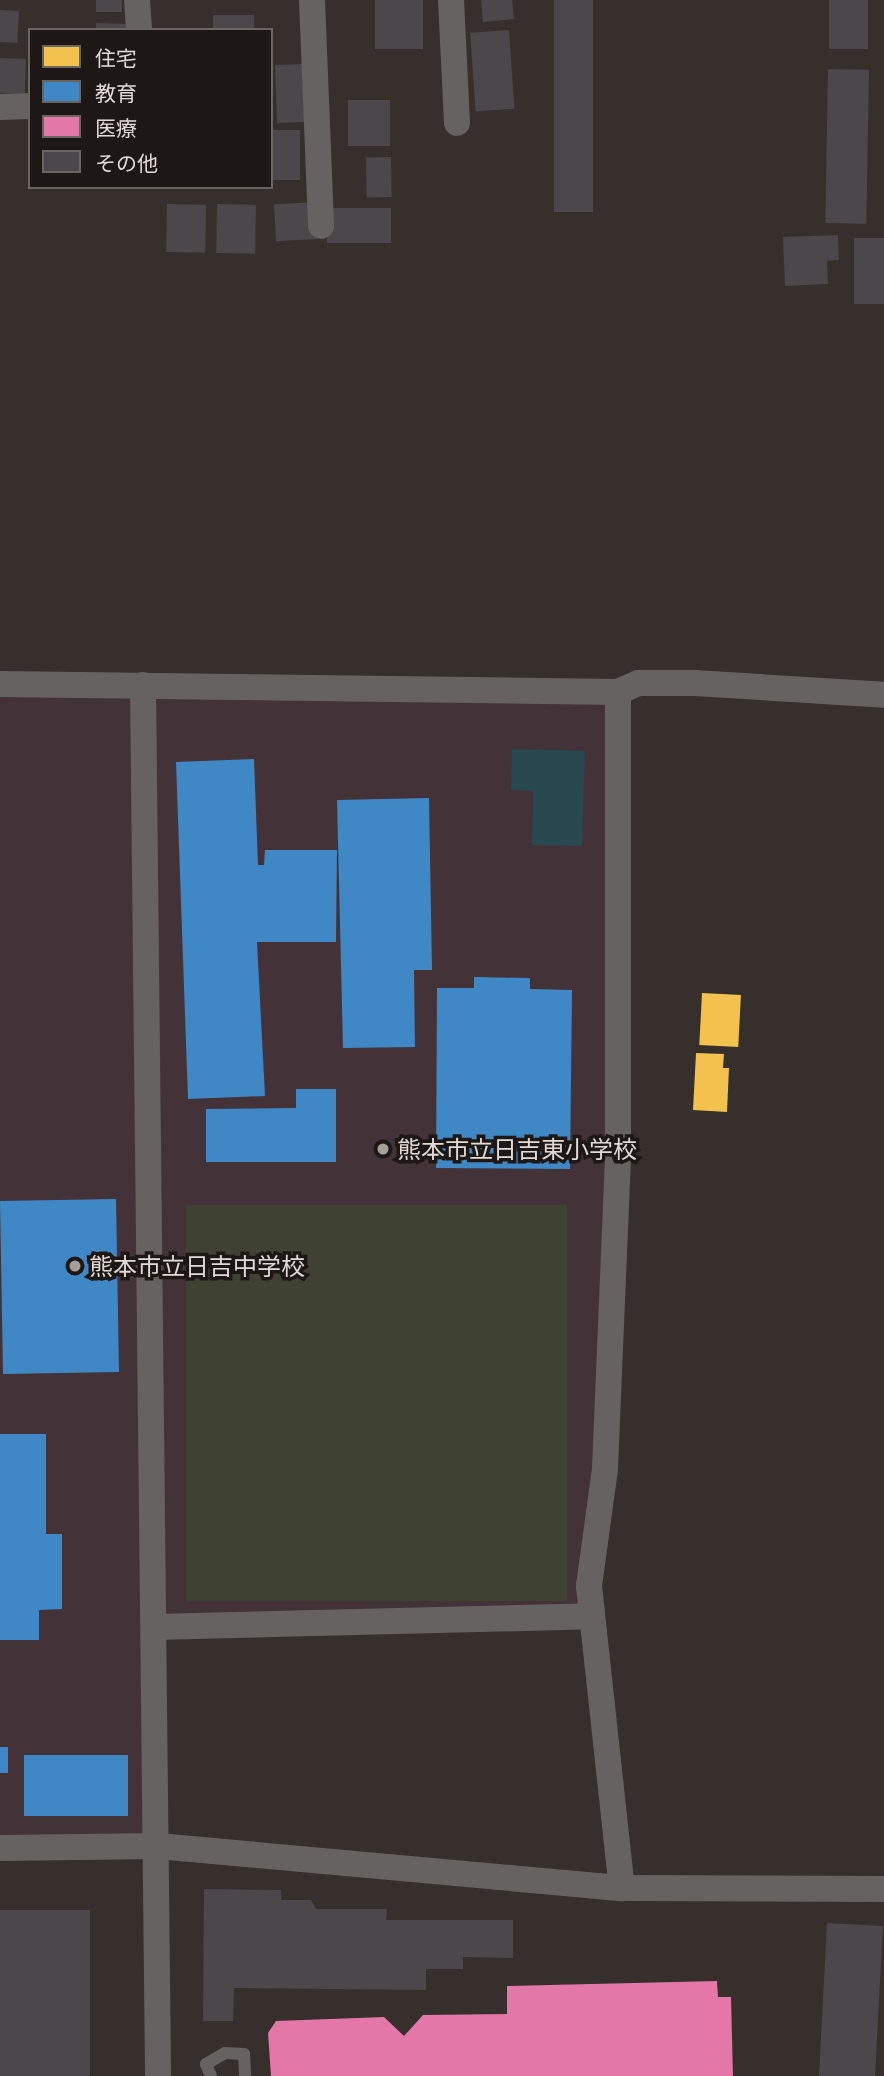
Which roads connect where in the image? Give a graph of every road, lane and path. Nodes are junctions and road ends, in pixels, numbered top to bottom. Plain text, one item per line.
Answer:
1 (137, 0) edge
2 (312, 0) edge
3 (451, 0) edge
4 (139, 28) edge
5 (28, 106) edge
6 (0, 107) edge
7 (457, 123) dead end
8 (321, 226) dead end
9 (0, 684) edge
10 (143, 685) junction
11 (618, 692) junction
12 (884, 695) edge
13 (591, 1616) junction
14 (155, 1627) junction
15 (158, 1846) junction
16 (0, 1848) edge
17 (622, 1888) junction
18 (884, 1889) edge
19 (158, 2076) edge
20 (211, 2076) edge
21 (245, 2076) edge

1 - 4 street
2 - 8 street
3 - 7 street
5 - 6 street
9 - 10 street
10 - 11 street
10 - 14 street
11 - 12 street
11 - 13 street
13 - 14 street
13 - 17 street
14 - 15 street
15 - 16 street
15 - 17 street
15 - 19 street
17 - 18 street
20 - 21 lane

